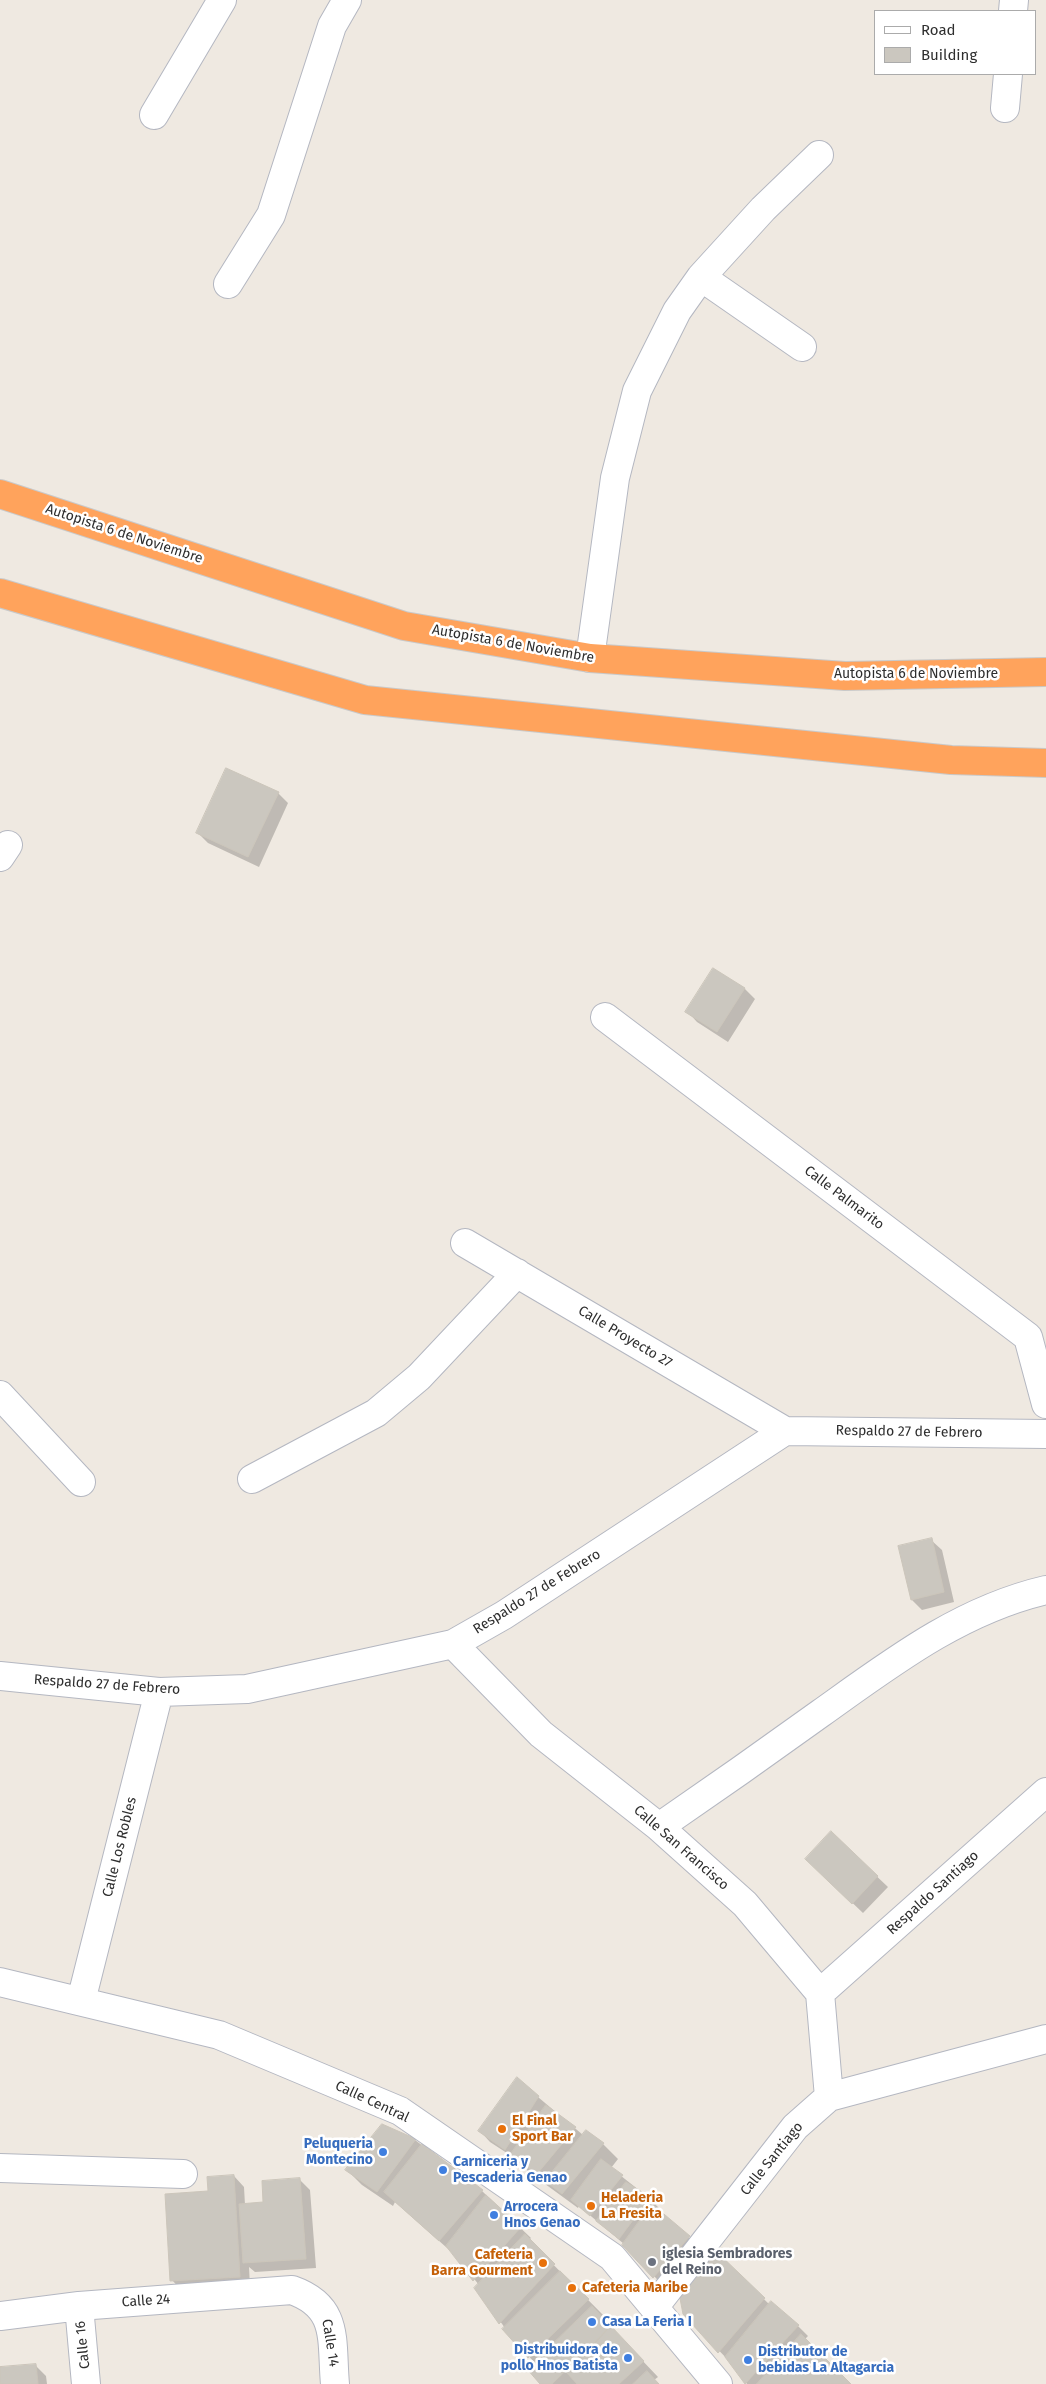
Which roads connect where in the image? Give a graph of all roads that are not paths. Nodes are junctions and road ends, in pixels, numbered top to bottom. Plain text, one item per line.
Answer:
1 (222, 0) edge
2 (347, 0) edge
3 (1008, 75) edge
4 (1006, 108) dead end
5 (154, 115) dead end
6 (819, 155) dead end
7 (701, 277) junction
8 (228, 284) dead end
9 (802, 347) dead end
10 (0, 494) edge
11 (0, 593) edge
12 (590, 658) junction
13 (1046, 672) edge
14 (1046, 762) edge
15 (605, 1016) dead end
16 (465, 1243) dead end
17 (517, 1273) junction
18 (0, 1395) edge
19 (1046, 1404) edge
20 (785, 1431) junction
21 (1046, 1434) edge
22 (252, 1479) dead end
23 (81, 1482) dead end
24 (1046, 1590) edge
25 (453, 1644) junction
26 (0, 1676) edge
27 (159, 1692) junction
28 (1046, 1792) edge
29 (659, 1827) junction
30 (0, 1982) edge
31 (820, 1993) junction
32 (81, 2002) junction
33 (1046, 2039) edge
34 (829, 2097) junction
35 (0, 2168) edge
36 (183, 2174) dead end
37 (292, 2290) joint
38 (79, 2306) junction
39 (654, 2306) junction
40 (0, 2316) edge
41 (86, 2384) edge
42 (336, 2384) edge
43 (718, 2384) edge

1 - 5 street
2 - 8 street
3 - 4 street
6 - 7 street
7 - 9 street
7 - 12 street
10 - 12 highway, Autopista 6 de Noviembre
11 - 14 highway
12 - 13 highway, Autopista 6 de Noviembre
15 - 19 street, Calle Palmarito
16 - 17 street, Calle Proyecto 27
17 - 20 street, Calle Proyecto 27
17 - 22 street
18 - 23 street
20 - 21 street, Respaldo 27 de Febrero
20 - 25 street, Respaldo 27 de Febrero
24 - 29 street
25 - 27 street, Respaldo 27 de Febrero
25 - 29 street, Calle San Francisco
26 - 27 street, Respaldo 27 de Febrero
27 - 32 street, Calle Los Robles
28 - 31 street, Respaldo Santiago
29 - 31 street, Calle San Francisco
30 - 32 street, Calle Central
31 - 34 street
32 - 39 street, Calle Central
33 - 34 street, Calle Santiago
34 - 39 street, Calle Santiago
35 - 36 street
37 - 38 street, Calle 24
37 - 42 street, Calle 14
38 - 40 street, Calle 24
38 - 41 street, Calle 16
39 - 43 street, Calle Central

